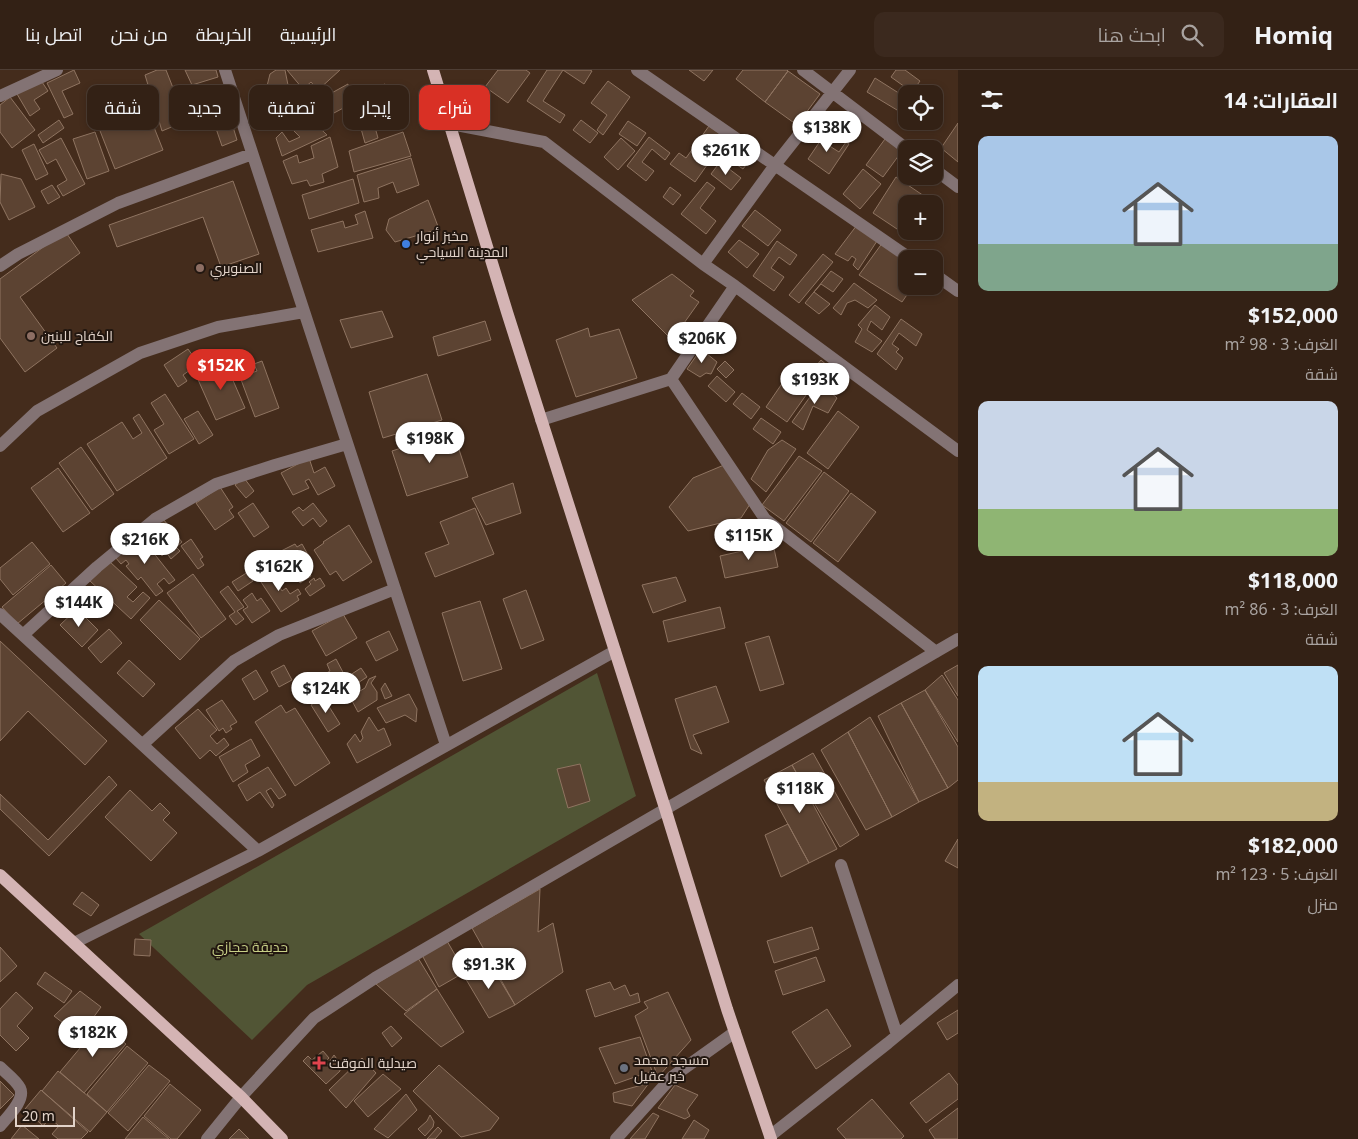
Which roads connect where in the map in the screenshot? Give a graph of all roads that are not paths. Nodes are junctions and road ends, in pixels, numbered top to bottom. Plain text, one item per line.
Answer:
1 (57, 70) edge
2 (225, 70) edge
3 (434, 70) edge
4 (637, 70) edge
5 (803, 70) edge
6 (850, 70) edge
7 (439, 85) edge
8 (833, 93) junction
9 (0, 96) edge
10 (453, 130) edge
11 (482, 130) edge
12 (898, 142) edge
13 (252, 154) junction
14 (775, 165) junction
15 (943, 176) edge
16 (958, 187) edge
17 (898, 250) edge
18 (703, 264) junction
19 (0, 266) edge
20 (943, 280) edge
21 (735, 286) junction
22 (958, 291) edge
23 (304, 312) junction
24 (671, 379) junction
25 (541, 420) junction
26 (347, 444) junction
27 (0, 446) edge
28 (958, 451) edge
29 (395, 589) junction
30 (0, 614) edge
31 (23, 635) junction
32 (958, 639) edge
33 (615, 651) junction
34 (936, 652) junction
35 (143, 744) junction
36 (446, 746) junction
37 (665, 808) junction
38 (258, 851) junction
39 (841, 865) dead end
40 (0, 875) edge
41 (74, 943) junction
42 (958, 985) edge
43 (735, 1032) junction
44 (897, 1035) junction
45 (0, 1067) edge
46 (241, 1097) junction
47 (0, 1126) edge
48 (771, 1138) edge
49 (207, 1139) edge
50 (282, 1139) edge
51 (616, 1139) edge

1 - 9 street
2 - 13 street
3 - 7 main road
4 - 14 street
5 - 8 street
6 - 8 street
8 - 12 street
8 - 14 street
10 - 25 main road
11 - 18 street
13 - 19 street
13 - 23 street
14 - 17 street
14 - 18 street
15 - 16 street
18 - 21 street
20 - 22 street
21 - 24 street
21 - 28 street
23 - 26 street
23 - 27 street
24 - 25 street
24 - 34 street
25 - 33 main road
26 - 29 street
26 - 31 street
29 - 35 street
29 - 36 street
30 - 31 street
31 - 35 street
32 - 34 street
33 - 36 street
33 - 37 main road
34 - 37 street
35 - 38 street
36 - 38 street
37 - 43 main road
37 - 46 street
38 - 41 street
39 - 44 street
40 - 41 main road
41 - 46 main road
42 - 44 street
43 - 48 main road
43 - 51 street
44 - 48 street
45 - 47 street
46 - 49 street
46 - 50 main road

